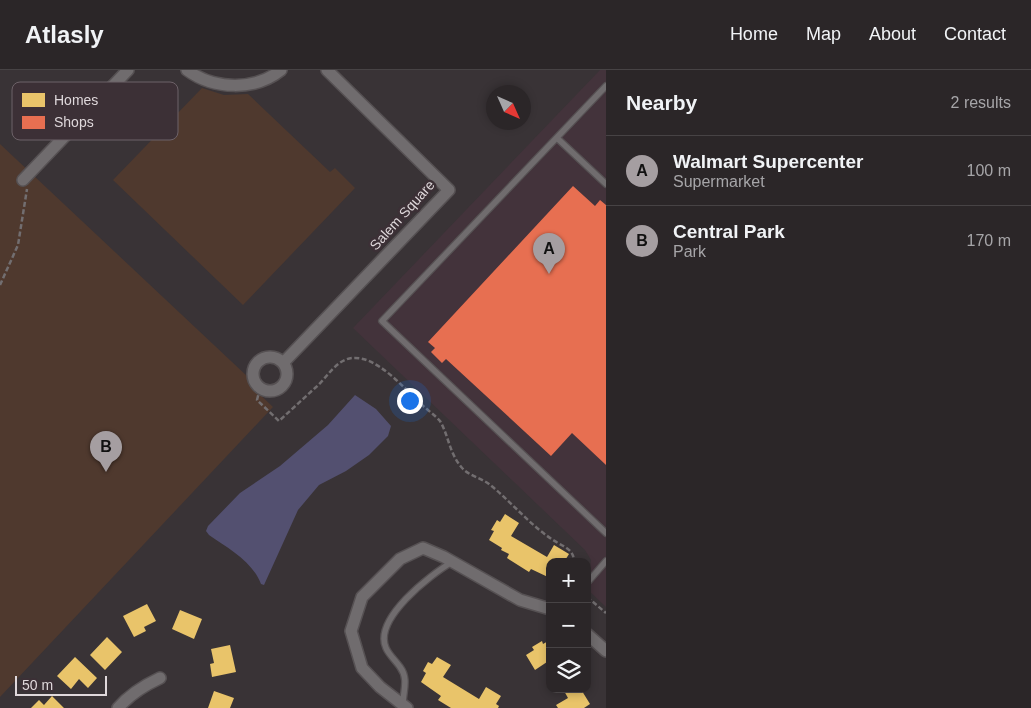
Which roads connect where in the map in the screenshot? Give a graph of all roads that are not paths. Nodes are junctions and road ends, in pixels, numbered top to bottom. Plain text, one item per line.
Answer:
1 (128, 70) edge
2 (187, 70) edge
3 (281, 70) edge
4 (327, 70) edge
5 (117, 82) edge
6 (606, 86) edge
7 (557, 138) junction
8 (64, 140) edge
9 (25, 183) road end
10 (606, 184) edge
11 (284, 362) junction
12 (606, 533) edge
13 (606, 561) edge
14 (452, 562) junction
15 (591, 578) edge
16 (546, 607) edge
17 (591, 638) edge
18 (606, 651) edge
19 (160, 678) dead end
20 (405, 706) edge
21 (118, 708) edge

1 - 5 street
2 - 3 street
4 - 11 street, Salem Square
6 - 7 lane
7 - 10 lane
7 - 12 lane
8 - 9 street
11 - 11 street
13 - 15 lane
14 - 16 street
14 - 20 lane
14 - 20 street
17 - 18 street
19 - 21 street

